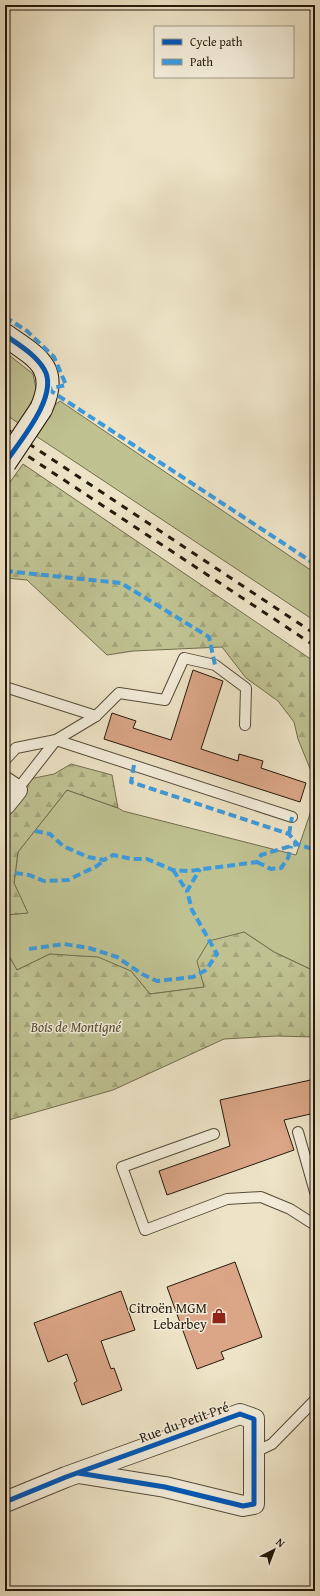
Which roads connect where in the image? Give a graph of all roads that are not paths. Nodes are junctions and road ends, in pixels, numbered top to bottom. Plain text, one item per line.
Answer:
1 (5, 335) edge
2 (5, 463) edge
3 (5, 687) edge
4 (96, 716) junction
5 (245, 725) dead end
6 (56, 740) junction
7 (5, 760) edge
8 (9, 792) edge
9 (292, 817) dead end
10 (298, 1132) dead end
11 (214, 1134) dead end
12 (315, 1192) edge
13 (315, 1225) edge
14 (315, 1400) edge
15 (253, 1453) junction
16 (78, 1472) junction
17 (5, 1502) edge

1 - 2 street, bridge
3 - 4 lane
4 - 5 lane
4 - 6 lane
6 - 7 lane
6 - 8 lane
6 - 9 lane
10 - 12 lane
11 - 13 lane
14 - 15 lane
15 - 16 street, Rue du Petit Pré
15 - 16 street, Rue du Petit Pré
16 - 17 street, Rue du Petit Pré

